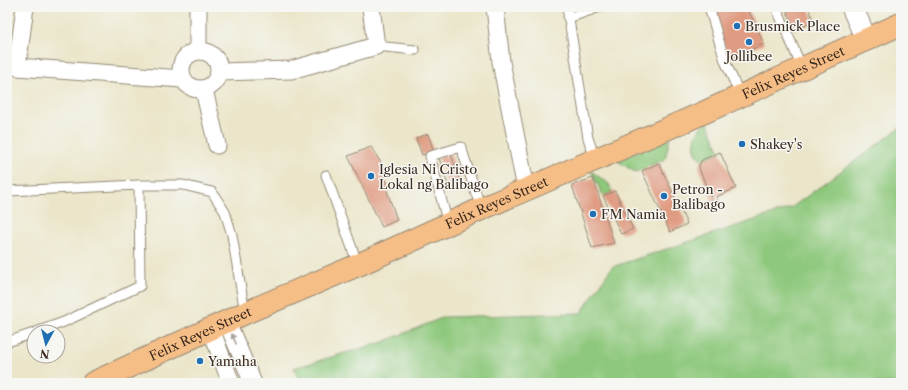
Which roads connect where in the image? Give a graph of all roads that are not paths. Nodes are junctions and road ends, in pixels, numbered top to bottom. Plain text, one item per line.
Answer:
1 (25, 7) edge
2 (198, 7) edge
3 (371, 7) edge
4 (495, 7) edge
5 (566, 7) edge
6 (600, 7) edge
7 (709, 7) edge
8 (776, 7) edge
9 (852, 7) edge
10 (568, 18) junction
11 (901, 24) edge
12 (866, 39) junction
13 (376, 46) junction
14 (415, 50) dead end
15 (198, 51) junction
16 (802, 68) junction
17 (220, 72) junction
18 (182, 79) junction
19 (204, 90) junction
20 (740, 95) junction
21 (217, 145) dead end
22 (595, 159) junction
23 (326, 175) dead end
24 (139, 185) junction
25 (526, 190) junction
26 (7, 191) edge
27 (481, 209) junction
28 (448, 224) junction
29 (358, 265) junction
30 (227, 321) junction
31 (58, 324) edge
32 (26, 335) edge
33 (7, 342) edge
34 (93, 383) edge
35 (231, 383) edge
36 (253, 383) edge

1 - 18 street
2 - 15 street
3 - 13 street
4 - 25 street
5 - 10 lane
6 - 10 lane
7 - 20 lane
8 - 16 lane
9 - 12 street
10 - 22 lane
11 - 12 main road, Felix Reyes Street
12 - 16 main road, Felix Reyes Street
13 - 14 lane
13 - 17 street
15 - 17 street
15 - 18 street
16 - 20 main road, Felix Reyes Street
17 - 19 street
18 - 19 street
19 - 21 street
20 - 22 main road, Felix Reyes Street
22 - 25 main road, Felix Reyes Street
23 - 29 lane
24 - 26 lane
24 - 30 lane
24 - 31 lane
25 - 27 main road, Felix Reyes Street
27 - 28 main road, Felix Reyes Street
27 - 28 lane
28 - 29 main road, Felix Reyes Street
29 - 30 main road, Felix Reyes Street
30 - 34 main road, Felix Reyes Street
30 - 35 street
36 -> 30 street
32 - 33 lane

